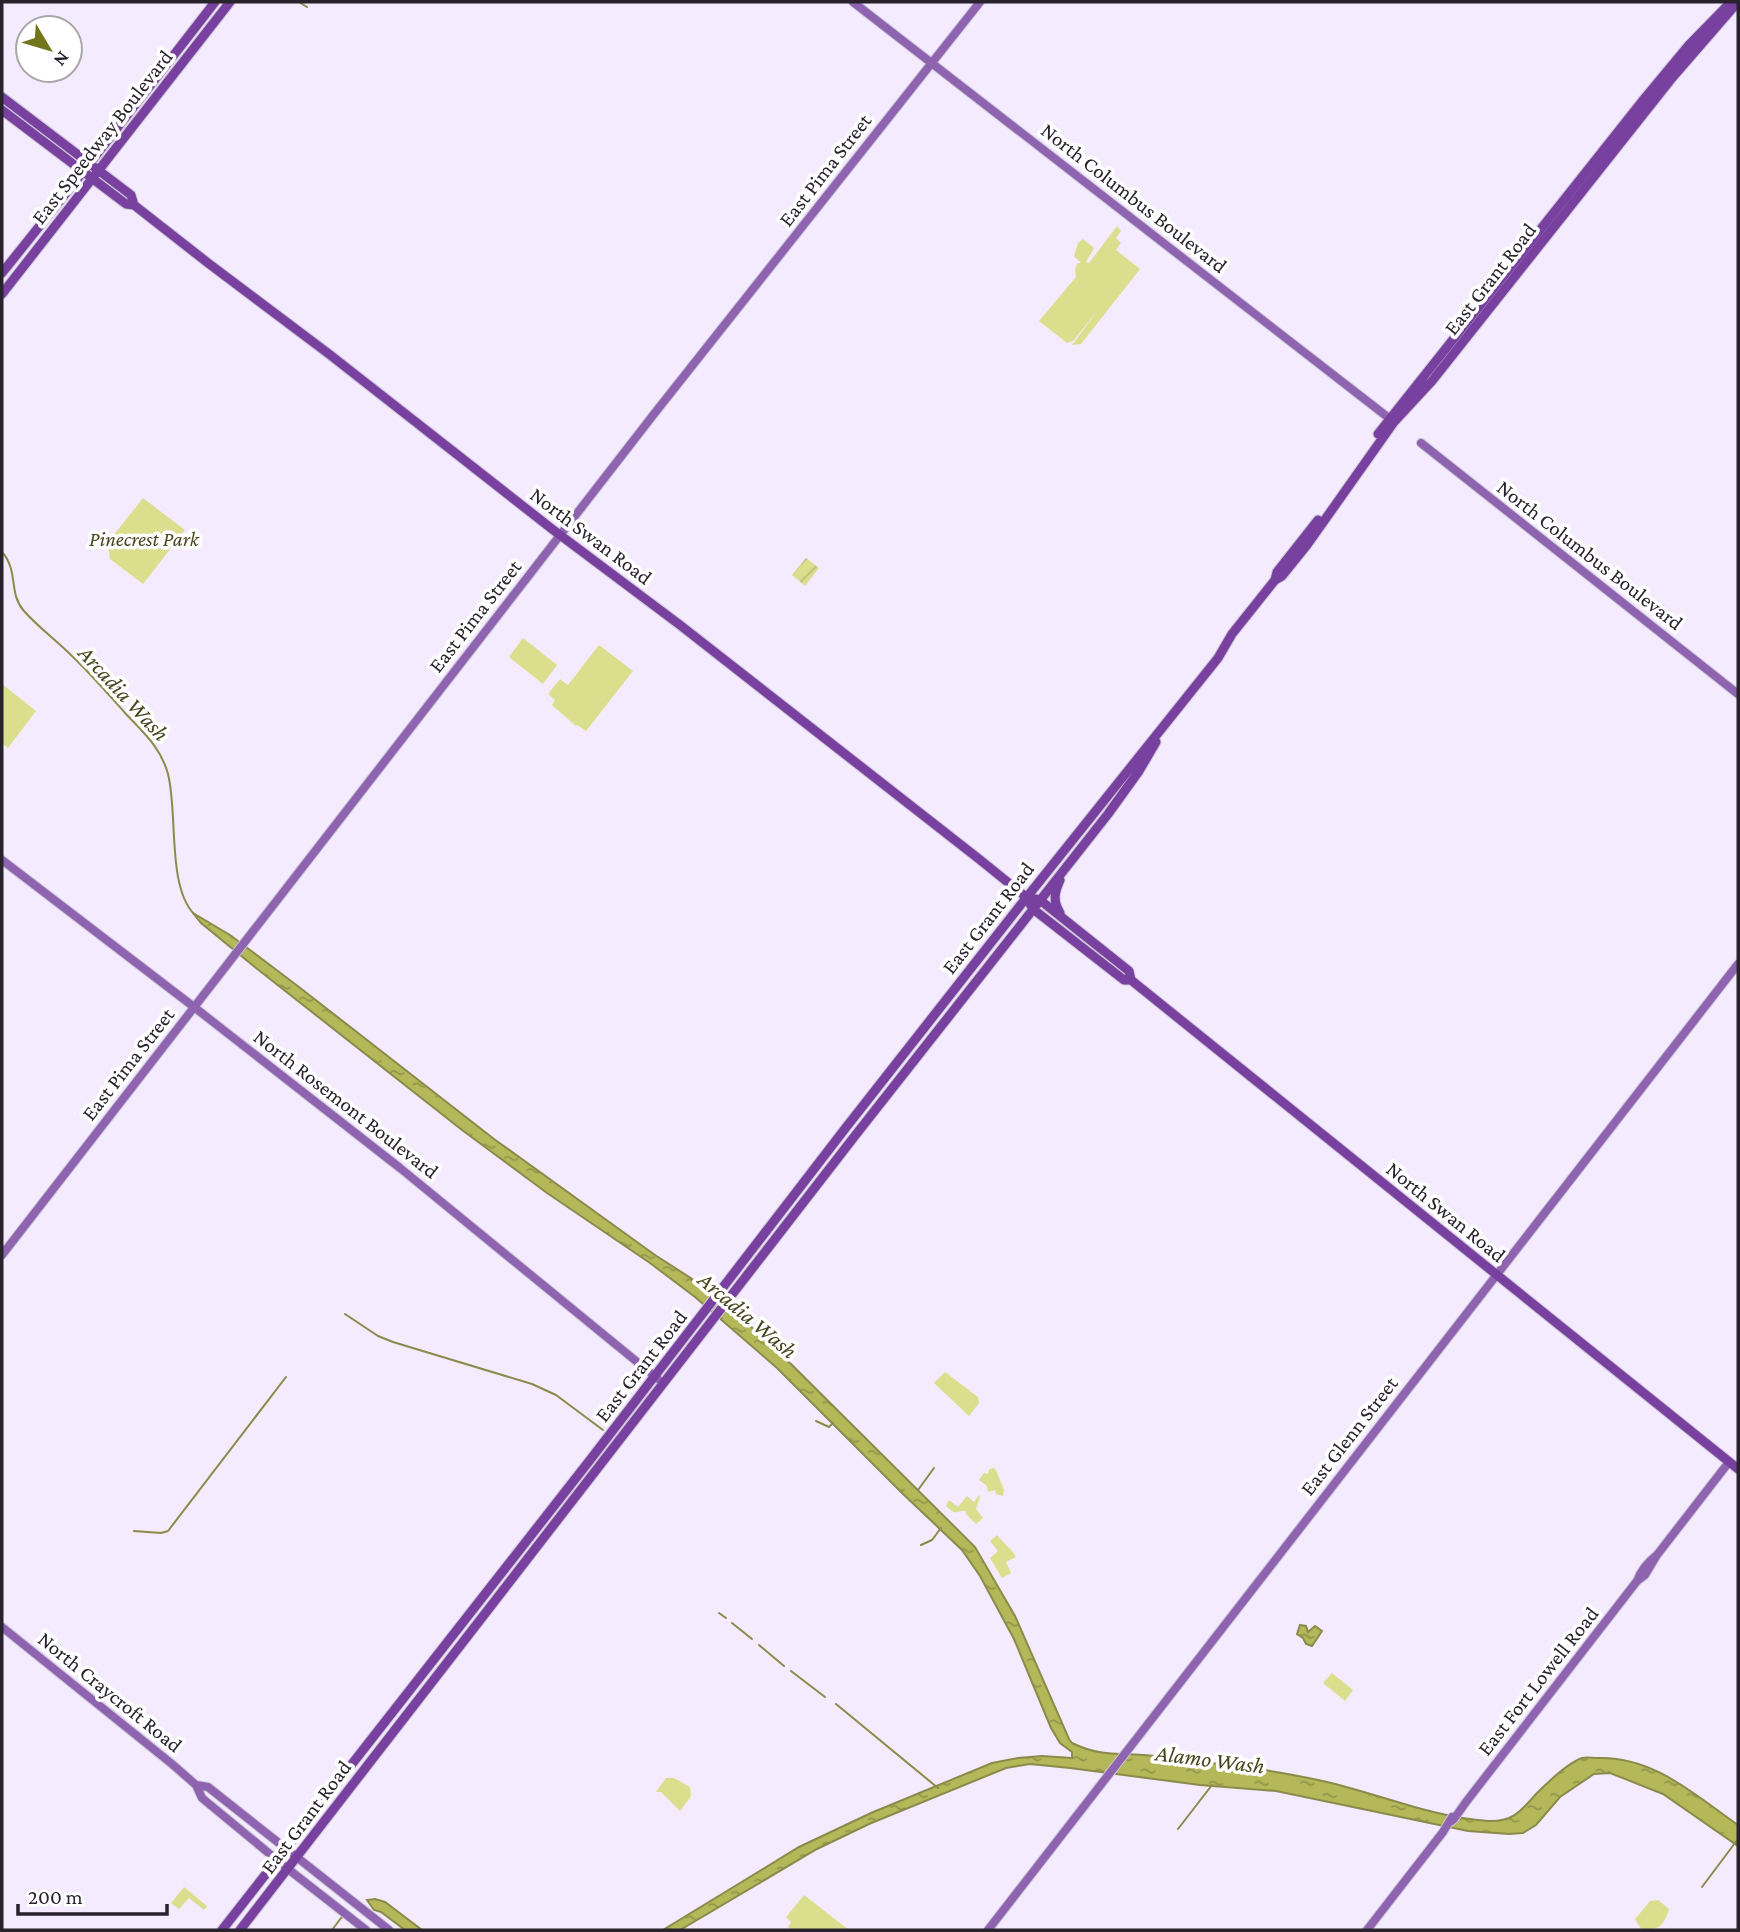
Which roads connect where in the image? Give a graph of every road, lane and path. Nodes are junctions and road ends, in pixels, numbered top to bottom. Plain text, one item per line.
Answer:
1 (215, 2) edge
2 (230, 2) edge
3 (853, 2) edge
4 (980, 2) edge
5 (1731, 2) edge
6 (1738, 2) edge
7 (932, 63) junction
8 (2, 97) edge
9 (2, 110) edge
10 (87, 167) junction
11 (96, 174) junction
12 (2, 273) edge
13 (2, 294) edge
14 (1392, 420) junction
15 (1421, 443) dead end
16 (561, 536) junction
17 (1738, 694) edge
18 (1166, 725) junction
19 (2, 860) edge
20 (1065, 868) junction
21 (1026, 897) junction
22 (1040, 900) junction
23 (1033, 909) junction
24 (1062, 918) junction
25 (1738, 964) edge
26 (1131, 980) junction
27 (194, 1007) junction
28 (2, 1255) edge
29 (1496, 1276) junction
30 (655, 1376) junction
31 (664, 1383) junction
32 (1729, 1462) junction
33 (1738, 1469) edge
34 (2, 1627) edge
35 (440, 1652) junction
36 (425, 1691) junction
37 (197, 1785) junction
38 (285, 1849) junction
39 (297, 1858) junction
40 (277, 1860) junction
41 (288, 1869) junction
42 (222, 1930) edge
43 (240, 1930) edge
44 (366, 1930) edge
45 (389, 1930) edge
46 (988, 1930) edge
47 (1367, 1930) edge

1 - 10 main road, East Speedway Boulevard
2 - 11 main road, East Speedway Boulevard
3 - 7 street, North Columbus Boulevard
4 - 7 street, East Pima Street
5 - 14 main road, East Grant Road
6 - 14 main road, East Grant Road
7 - 14 street, North Columbus Boulevard
7 - 16 street, East Pima Street
8 - 10 main road, North Swan Road
9 - 10 main road, North Swan Road
10 - 11 main road, North Swan Road
10 - 12 main road, East Speedway Boulevard
11 - 13 main road, East Speedway Boulevard
11 - 16 main road, North Swan Road
14 - 18 main road, East Grant Road
15 - 17 street, North Columbus Boulevard
16 - 21 main road, North Swan Road
16 - 27 street, East Pima Street
18 - 20 main road, East Grant Road
18 - 21 main road, East Grant Road
19 - 27 street, North Rosemont Boulevard
20 - 22 main road, East Grant Road
20 - 24 main road
21 - 22 main road, North Swan Road
21 - 23 main road, North Swan Road
21 - 30 main road, East Grant Road
22 - 23 main road, East Grant Road
22 - 24 main road, North Swan Road
23 - 26 main road, North Swan Road
23 - 31 main road, East Grant Road
24 - 26 main road, North Swan Road
25 - 29 street, East Glenn Street
26 - 29 main road, North Swan Road
27 - 28 street, East Pima Street
27 - 30 street, North Rosemont Boulevard
29 - 32 main road, North Swan Road
29 - 46 street, East Glenn Street
30 - 31 street, North Rosemont Boulevard
30 - 35 main road, East Grant Road
31 - 36 main road, East Grant Road
32 - 33 main road, North Swan Road
32 - 47 street, East Fort Lowell Road
34 - 37 street, North Craycroft Road
35 - 36 main road
35 - 38 main road, East Grant Road
36 - 39 main road, East Grant Road
37 - 38 street, North Craycroft Road
37 - 40 street, North Craycroft Road
38 - 39 street, North Craycroft Road
38 - 40 main road, East Grant Road
39 - 41 main road, East Grant Road
39 - 45 street, North Craycroft Road
40 - 41 street, North Craycroft Road
40 - 42 main road, East Grant Road
41 - 43 main road, East Grant Road
41 - 44 street, North Craycroft Road

